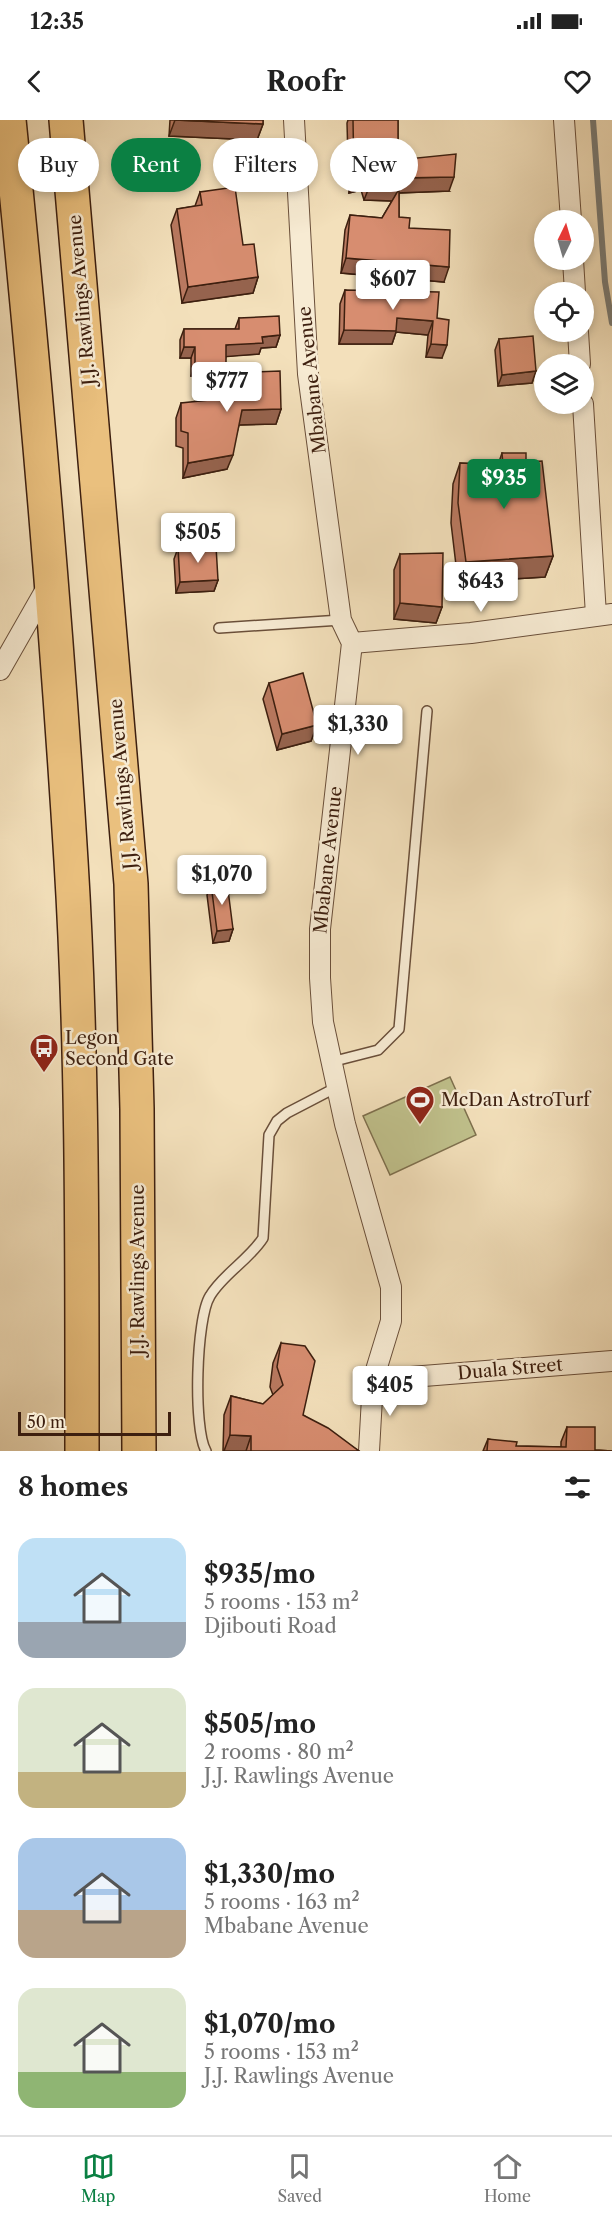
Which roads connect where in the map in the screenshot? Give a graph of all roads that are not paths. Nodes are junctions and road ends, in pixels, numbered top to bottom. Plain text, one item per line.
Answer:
1 (9, 120) edge
2 (66, 120) edge
3 (294, 120) edge
4 (564, 120) edge
5 (569, 210) edge
6 (584, 414) edge
7 (50, 582) junction
8 (604, 614) edge
9 (341, 620) junction
10 (219, 628) dead end
11 (352, 643) junction
12 (0, 670) edge
13 (427, 711) dead end
14 (331, 1062) junction
15 (337, 1087) junction
16 (612, 1361) edge
17 (373, 1380) junction
18 (82, 1451) edge
19 (139, 1451) edge
20 (206, 1451) edge
21 (369, 1451) edge

1 - 7 highway
2 - 19 highway, J.J. Rawlings Avenue
3 - 9 street, Mbabane Avenue
4 - 5 street
6 - 8 street
7 - 12 street
7 - 18 highway
8 - 11 street
9 - 10 lane
9 - 11 street, Mbabane Avenue
11 - 14 street, Mbabane Avenue
13 - 14 lane
14 - 15 street, Mbabane Avenue
15 - 17 street, Mbabane Avenue
15 - 20 lane
16 - 17 street, Duala Street
17 - 21 street, Mbabane Avenue

